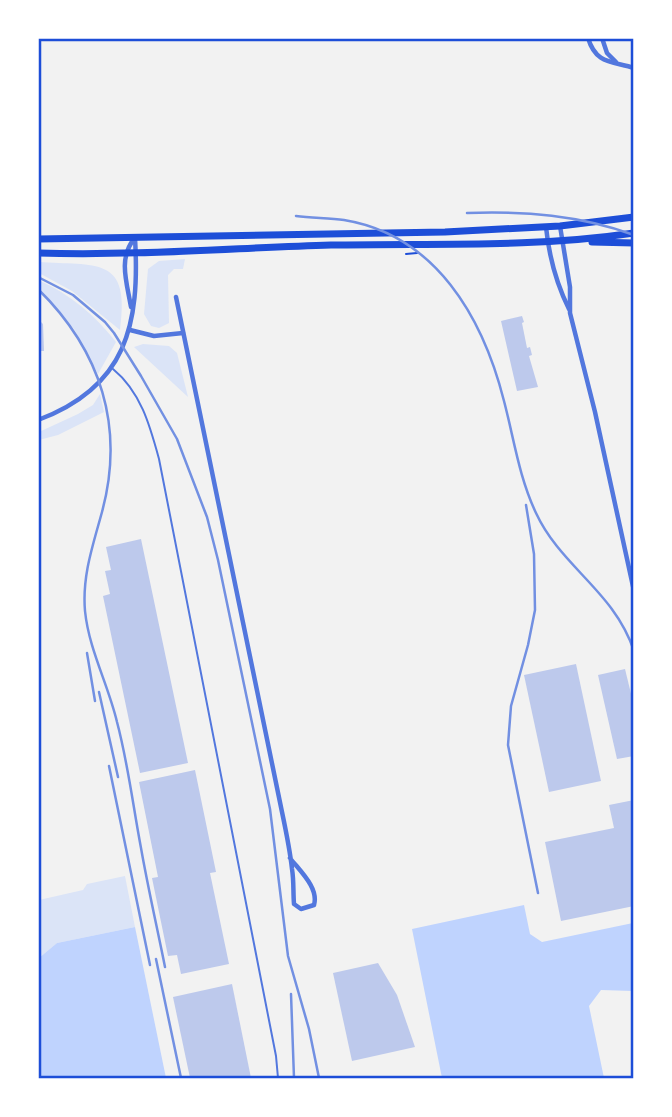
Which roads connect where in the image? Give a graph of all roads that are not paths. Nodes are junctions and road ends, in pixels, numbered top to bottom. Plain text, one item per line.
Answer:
1 (588, 38) edge
2 (602, 38) edge
3 (617, 62) junction
4 (634, 68) edge
5 (634, 217) edge
6 (546, 226) junction
7 (560, 226) junction
8 (634, 233) edge
9 (135, 238) junction
10 (38, 239) edge
11 (581, 240) junction
12 (548, 241) junction
13 (562, 241) junction
14 (634, 243) edge
15 (38, 253) edge
16 (125, 253) junction
17 (135, 253) junction
18 (176, 297) dead end
19 (570, 313) junction
20 (132, 314) junction
21 (130, 330) junction
22 (183, 333) junction
23 (111, 368) junction
24 (38, 420) edge
25 (634, 591) edge
26 (290, 858) junction
27 (278, 1079) edge

1 - 3 street
2 - 3 street
3 - 4 street
5 - 7 main road
6 - 7 main road
6 - 9 main road
6 - 12 street
7 - 13 street
8 - 11 main road
9 - 10 main road
9 - 16 street
9 - 17 street
11 - 13 main road
11 - 14 main road
12 - 13 main road
12 - 17 main road
12 - 19 street
13 - 19 street
15 - 16 main road
16 - 17 main road
16 - 20 street
17 - 20 street
18 - 22 street
19 - 25 street
20 - 21 street
21 - 22 street
21 - 23 street
22 - 26 street
23 - 24 street
23 - 27 lane
26 - 26 street

